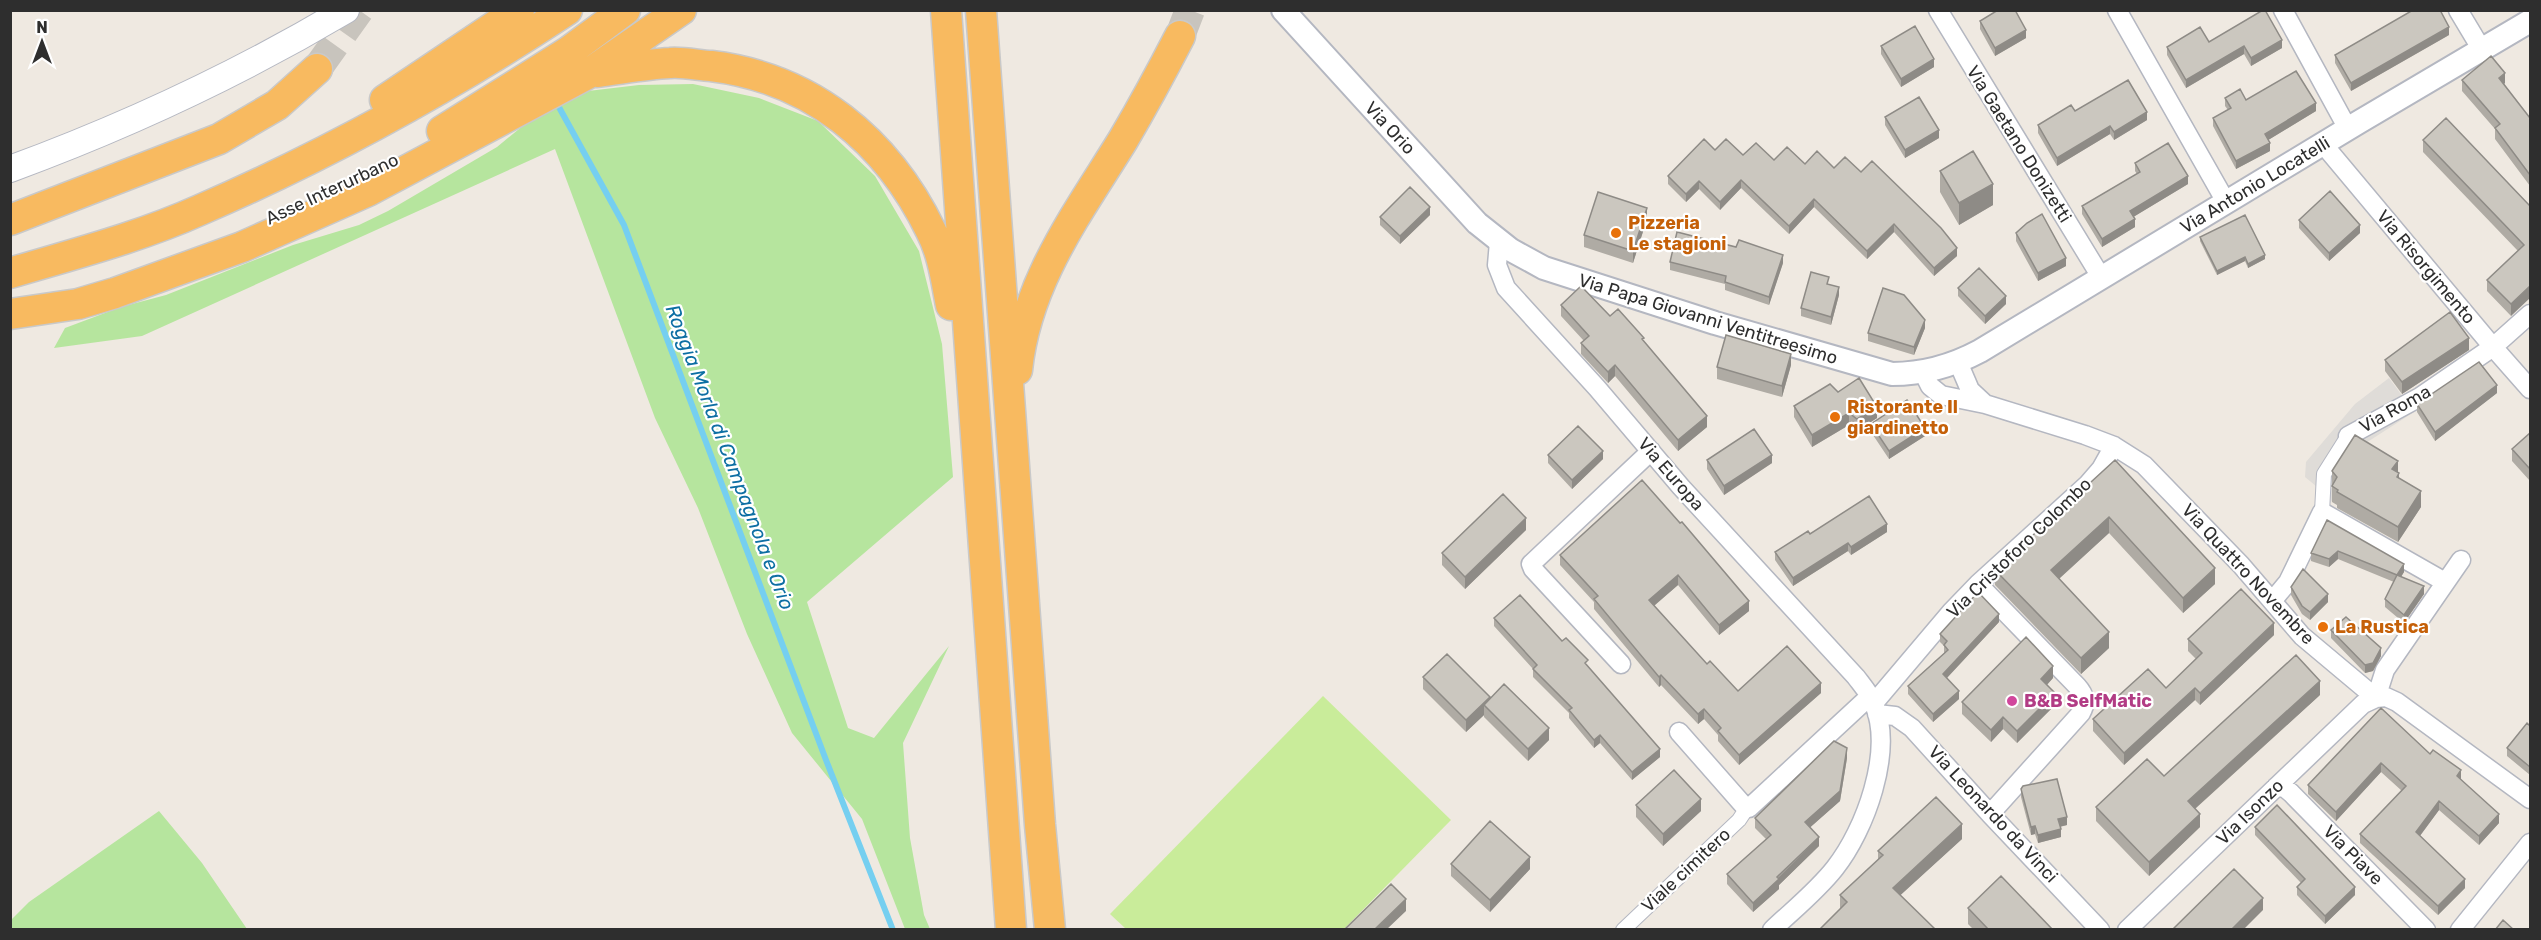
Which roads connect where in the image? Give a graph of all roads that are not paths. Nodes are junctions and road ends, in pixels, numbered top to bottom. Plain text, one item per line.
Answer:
1 (346, 10) edge
2 (519, 10) edge
3 (625, 10) edge
4 (681, 10) edge
5 (946, 10) edge
6 (981, 10) edge
7 (1283, 10) edge
8 (1938, 10) edge
9 (2117, 10) edge
10 (2283, 10) edge
11 (2458, 10) edge
12 (558, 17) edge
13 (2530, 21) edge
14 (1180, 36) tunnel mouth
15 (491, 46) junction
16 (2482, 50) junction
17 (578, 68) junction
18 (317, 69) tunnel mouth
19 (514, 101) junction
20 (2348, 129) junction
21 (2323, 144) junction
22 (10, 170) edge
23 (2226, 202) junction
24 (10, 220) edge
25 (1499, 242) junction
26 (10, 273) edge
27 (2101, 278) junction
28 (10, 308) edge
29 (10, 314) edge
30 (2530, 314) edge
31 (2493, 347) junction
32 (1980, 351) joint
33 (1958, 363) junction
34 (1923, 372) junction
35 (2530, 389) edge
36 (1985, 405) junction
37 (1011, 429) junction
38 (2348, 436) joint
39 (2114, 446) junction
40 (1651, 450) junction
41 (2322, 512) junction
42 (985, 558) junction
43 (2461, 560) dead end
44 (2445, 582) junction
45 (1978, 584) junction
46 (2273, 600) junction
47 (1621, 664) dead end
48 (2376, 698) junction
49 (1874, 704) junction
50 (1679, 732) dead end
51 (2277, 786) junction
52 (2530, 799) edge
53 (1747, 808) junction
54 (1990, 814) junction
55 (2530, 843) edge
56 (1012, 928) edge
57 (1050, 930) edge
58 (1623, 930) edge
59 (1772, 930) edge
60 (2100, 930) edge
61 (2127, 930) edge
62 (2426, 930) edge
63 (2460, 930) edge

1 - 22 main road
2 - 15 highway
3 - 17 highway
4 - 17 highway
5 - 42 highway
6 - 37 highway
7 - 25 street, Via Orio
8 - 27 street, Via Gaetano Donizetti
9 - 23 street
10 - 20 street
11 - 16 street
12 - 15 highway, Asse Interurbano
13 - 16 street, Via Antonio Locatelli
14 - 37 highway
15 - 26 highway, Asse Interurbano
16 - 20 street, Via Antonio Locatelli
17 - 19 highway
17 - 42 highway
18 - 24 highway
19 - 28 highway, Asse Interurbano
19 - 29 highway
20 - 21 street, Via Antonio Locatelli
21 - 23 street, Via Antonio Locatelli
21 - 31 street, Via Risorgimento
23 - 27 street, Via Antonio Locatelli
25 - 34 street, Via Papa Giovanni Ventitreesimo
25 - 40 street, Via Europa
27 - 32 street, Via Antonio Locatelli
30 - 31 street, Via Roma
31 - 35 street, Via Risorgimento
31 - 38 street, Via Roma
32 - 33 street, Via Papa Giovanni Ventitreesimo
33 - 34 street, Via Papa Giovanni Ventitreesimo
33 - 36 street
34 - 36 street
36 - 39 street
37 - 57 highway
38 - 41 street, Via Roma
39 - 45 street, Via Cristoforo Colombo
39 - 46 street, Via Quattro Novembre
40 - 47 street
40 - 49 street, Via Europa
41 - 44 street
41 - 46 street, Via Roma
42 - 56 highway
43 - 44 street
44 - 48 street
45 - 49 street, Via Cristoforo Colombo
45 - 54 street
46 - 48 street, Via Quattro Novembre
48 - 51 street, Via Isonzo
48 - 52 street, Via Quattro Novembre
49 - 53 street, Via Cristoforo Colombo
49 - 54 street, Via Leonardo da Vinci
49 - 59 street
50 - 53 street
51 - 61 street, Via Isonzo
51 - 62 street, Via Piave
53 - 58 street, Viale cimitero
54 - 60 street, Via Leonardo da Vinci
55 - 63 street

